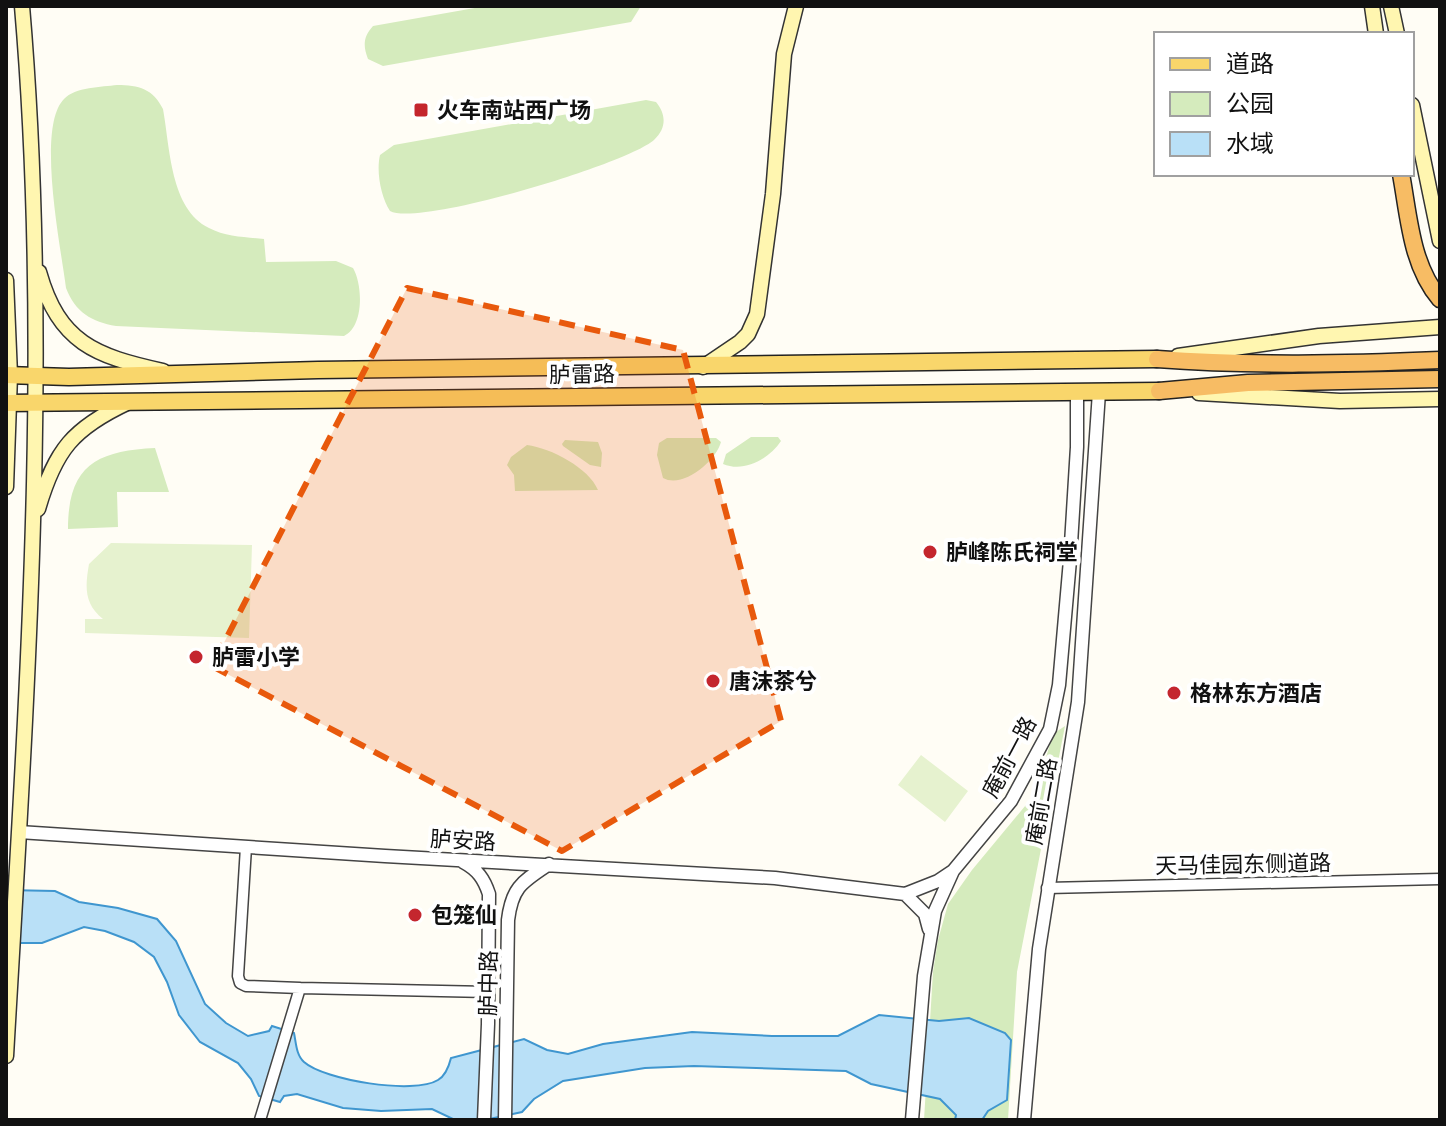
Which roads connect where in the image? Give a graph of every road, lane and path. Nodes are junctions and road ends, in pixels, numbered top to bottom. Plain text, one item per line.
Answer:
1 (22, 6) edge
2 (796, 6) edge
3 (1372, 6) edge
4 (1391, 6) edge
5 (1376, 32) edge
6 (1397, 32) edge
7 (1414, 115) edge
8 (1401, 176) edge
9 (1440, 241) edge
10 (33, 253) junction
11 (6, 280) edge
12 (1440, 299) edge
13 (1440, 327) edge
14 (1157, 359) junction
15 (1440, 360) edge
16 (703, 367) junction
17 (1340, 373) junction
18 (8, 375) edge
19 (36, 375) junction
20 (183, 375) junction
21 (1440, 379) edge
22 (1159, 391) junction
23 (1077, 392) junction
24 (1099, 392) junction
25 (1440, 399) edge
26 (131, 401) junction
27 (8, 403) edge
28 (37, 404) junction
29 (6, 487) edge
30 (32, 533) junction
31 (19, 832) junction
32 (246, 847) junction
33 (461, 860) junction
34 (549, 864) junction
35 (953, 871) junction
36 (1440, 879) edge
37 (1047, 888) junction
38 (905, 894) junction
39 (929, 934) junction
40 (300, 988) junction
41 (488, 992) junction
42 (6, 1056) edge
43 (260, 1120) edge
44 (484, 1120) edge
45 (505, 1120) edge
46 (912, 1120) edge
47 (1024, 1120) edge

1 - 10 main road
2 - 16 main road
3 - 5 main road
4 - 6 main road
7 - 9 main road
8 - 12 highway
10 - 19 main road
10 - 20 main road
11 - 18 main road
13 - 14 main road
14 - 16 main road, 胪雷路
14 - 17 highway
15 - 17 highway
16 - 20 main road, 胪雷路
17 - 21 highway
17 - 22 highway
18 - 19 main road, 胪雷路
18 - 27 main road
19 - 20 main road, 胪雷路
19 - 28 main road
22 - 24 main road, 胪雷路
22 - 25 main road
23 - 24 main road, 胪雷路
23 - 26 main road, 胪雷路
23 - 35 street, 庵前一路
24 - 37 street, 庵前二路
26 - 28 main road, 胪雷路
26 - 30 main road
27 - 28 main road, 胪雷路
27 - 29 main road
28 - 30 main road
30 - 31 main road
31 - 32 street, 胪安路
31 - 42 main road
32 - 33 street, 胪安路
32 - 40 street
33 - 34 street, 胪安路
33 - 41 street, 胪中路
34 - 38 street, 胪安路
34 - 45 street, 胪中路
35 - 38 street
35 - 39 street, 庵前一路
36 - 37 street, 天马佳园东侧道路
37 - 47 street, 庵前二路
38 - 39 street
39 - 46 street, 庵前一路
40 - 41 street
40 - 43 street
41 - 44 street, 胪中路

